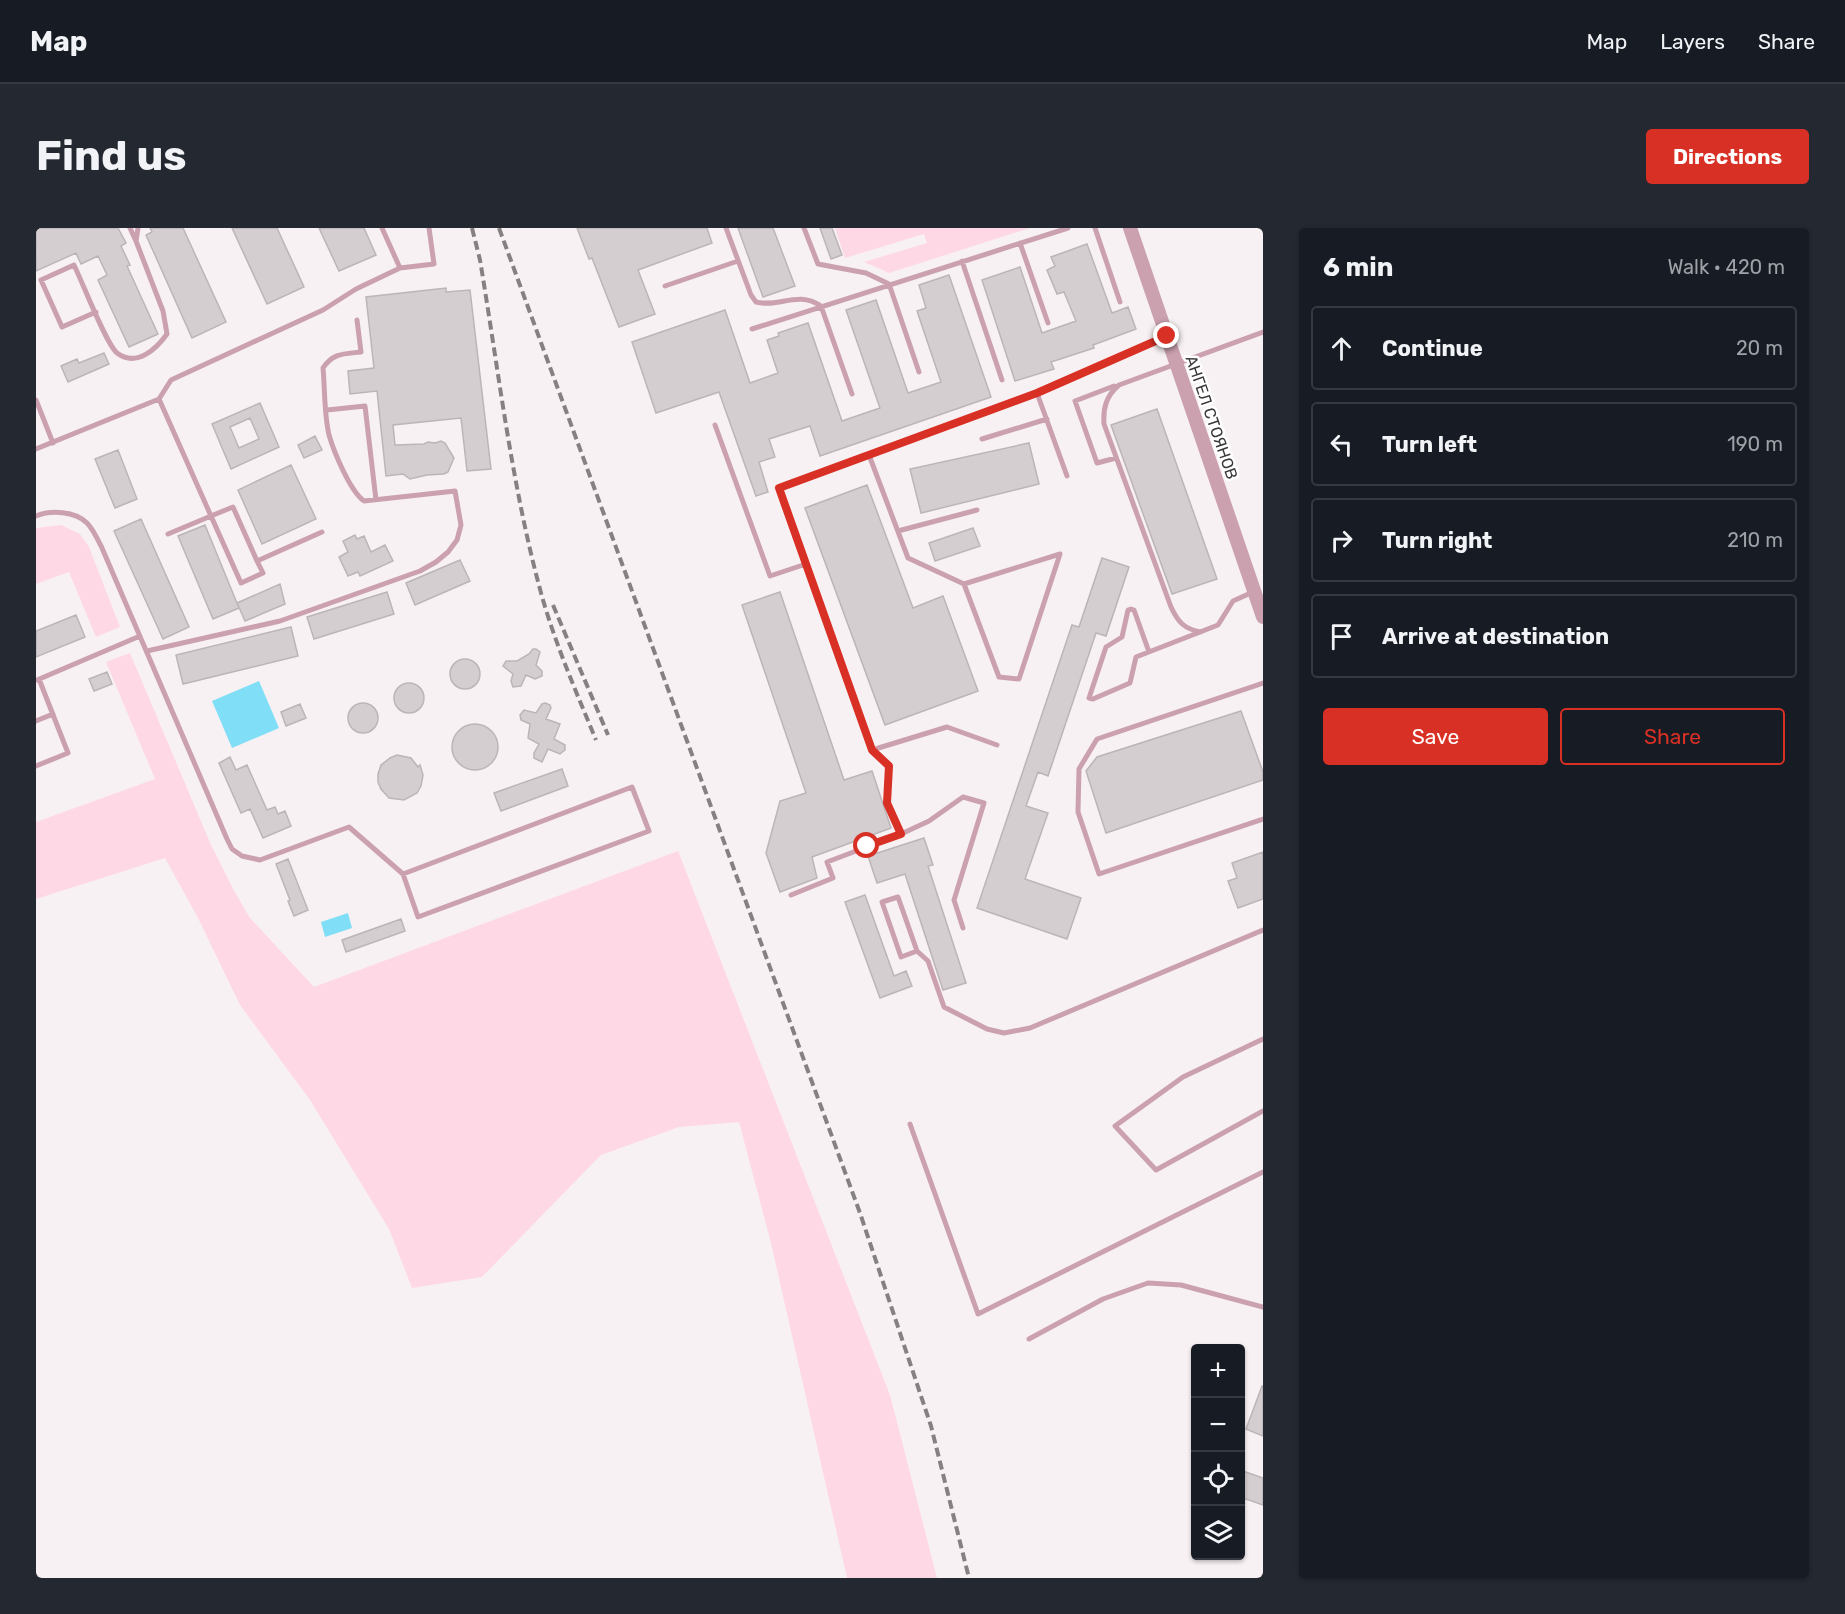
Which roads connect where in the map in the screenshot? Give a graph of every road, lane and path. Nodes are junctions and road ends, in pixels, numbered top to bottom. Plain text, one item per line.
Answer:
1 (130, 228) edge
2 (138, 228) edge
3 (382, 228) edge
4 (429, 228) edge
5 (726, 228) edge
6 (804, 228) edge
7 (1068, 228) edge
8 (1095, 228) edge
9 (1131, 228) edge
10 (136, 241) junction
11 (1020, 243) junction
12 (738, 261) junction
13 (962, 261) junction
14 (400, 268) junction
15 (889, 284) junction
16 (665, 286) dead end
17 (1120, 302) dead end
18 (821, 306) junction
19 (96, 312) junction
20 (357, 320) dead end
21 (1048, 323) dead end
22 (752, 329) dead end
23 (1263, 332) edge
24 (1167, 336) junction
25 (1176, 363) junction
26 (919, 372) dead end
27 (1002, 380) dead end
28 (1119, 385) junction
29 (1037, 393) junction
30 (852, 394) dead end
31 (159, 399) junction
32 (36, 400) edge
33 (327, 410) junction
34 (1047, 419) junction
35 (715, 425) dead end
36 (982, 439) dead end
37 (53, 442) junction
38 (36, 449) edge
39 (869, 455) junction
40 (1116, 458) junction
41 (1067, 476) dead end
42 (376, 500) junction
43 (977, 510) dead end
44 (36, 516) edge
45 (211, 516) junction
46 (898, 531) junction
47 (322, 532) dead end
48 (168, 534) dead end
49 (257, 561) junction
50 (806, 564) junction
51 (964, 584) junction
52 (1254, 592) junction
53 (1263, 617) edge
54 (1201, 632) junction
55 (140, 636) junction
56 (147, 651) junction
57 (1149, 652) junction
58 (38, 679) edge
59 (1263, 683) edge
60 (53, 714) junction
61 (36, 721) edge
62 (997, 745) dead end
63 (872, 750) junction
64 (36, 766) edge
65 (1263, 819) edge
66 (901, 834) junction
67 (403, 874) junction
68 (791, 895) dead end
69 (963, 928) dead end
70 (1263, 930) edge
71 (917, 951) junction
72 (1263, 1039) edge
73 (1263, 1112) edge
74 (910, 1124) dead end
75 (1263, 1172) edge
76 (1263, 1307) edge
77 (1029, 1339) dead end

1 - 10 lane
2 - 10 lane
3 - 14 lane
4 - 14 lane
5 - 12 lane
6 - 15 lane
7 - 11 lane
8 - 17 lane
9 - 24 street, АНГЕЛ СТОЯНОВ
10 - 19 lane
11 - 13 lane
11 - 21 lane
12 - 16 lane
12 - 18 lane
13 - 15 lane
13 - 27 lane
14 - 31 lane
15 - 18 lane
15 - 26 lane
18 - 22 lane
18 - 30 lane
19 - 19 lane
20 - 33 lane
23 - 25 lane
24 - 25 street, АНГЕЛ СТОЯНОВ
24 - 29 lane
25 - 28 lane
25 - 52 street, АНГЕЛ СТОЯНОВ
28 - 40 lane
28 - 40 lane
29 - 34 lane
29 - 39 lane
31 - 37 lane
31 - 45 lane
32 - 37 lane
33 - 42 lane
33 - 42 lane
34 - 36 lane
34 - 41 lane
35 - 50 lane
37 - 38 lane
39 - 46 lane
39 - 50 lane
40 - 54 lane
42 - 56 lane
43 - 46 lane
44 - 55 lane
45 - 48 lane
45 - 49 lane
45 - 49 lane
46 - 51 lane
47 - 49 lane
50 - 63 lane
51 - 51 lane
52 - 53 street, АНГЕЛ СТОЯНОВ
52 - 54 lane
54 - 57 lane
55 - 56 lane
55 - 58 lane
56 - 67 lane
57 - 57 lane
58 - 60 lane
59 - 65 lane
60 - 61 lane
60 - 64 lane
62 - 63 lane
63 - 66 lane
66 - 68 lane
66 - 69 lane
67 - 67 lane
70 - 71 lane
71 - 71 lane
72 - 73 lane
74 - 75 lane
76 - 77 lane

